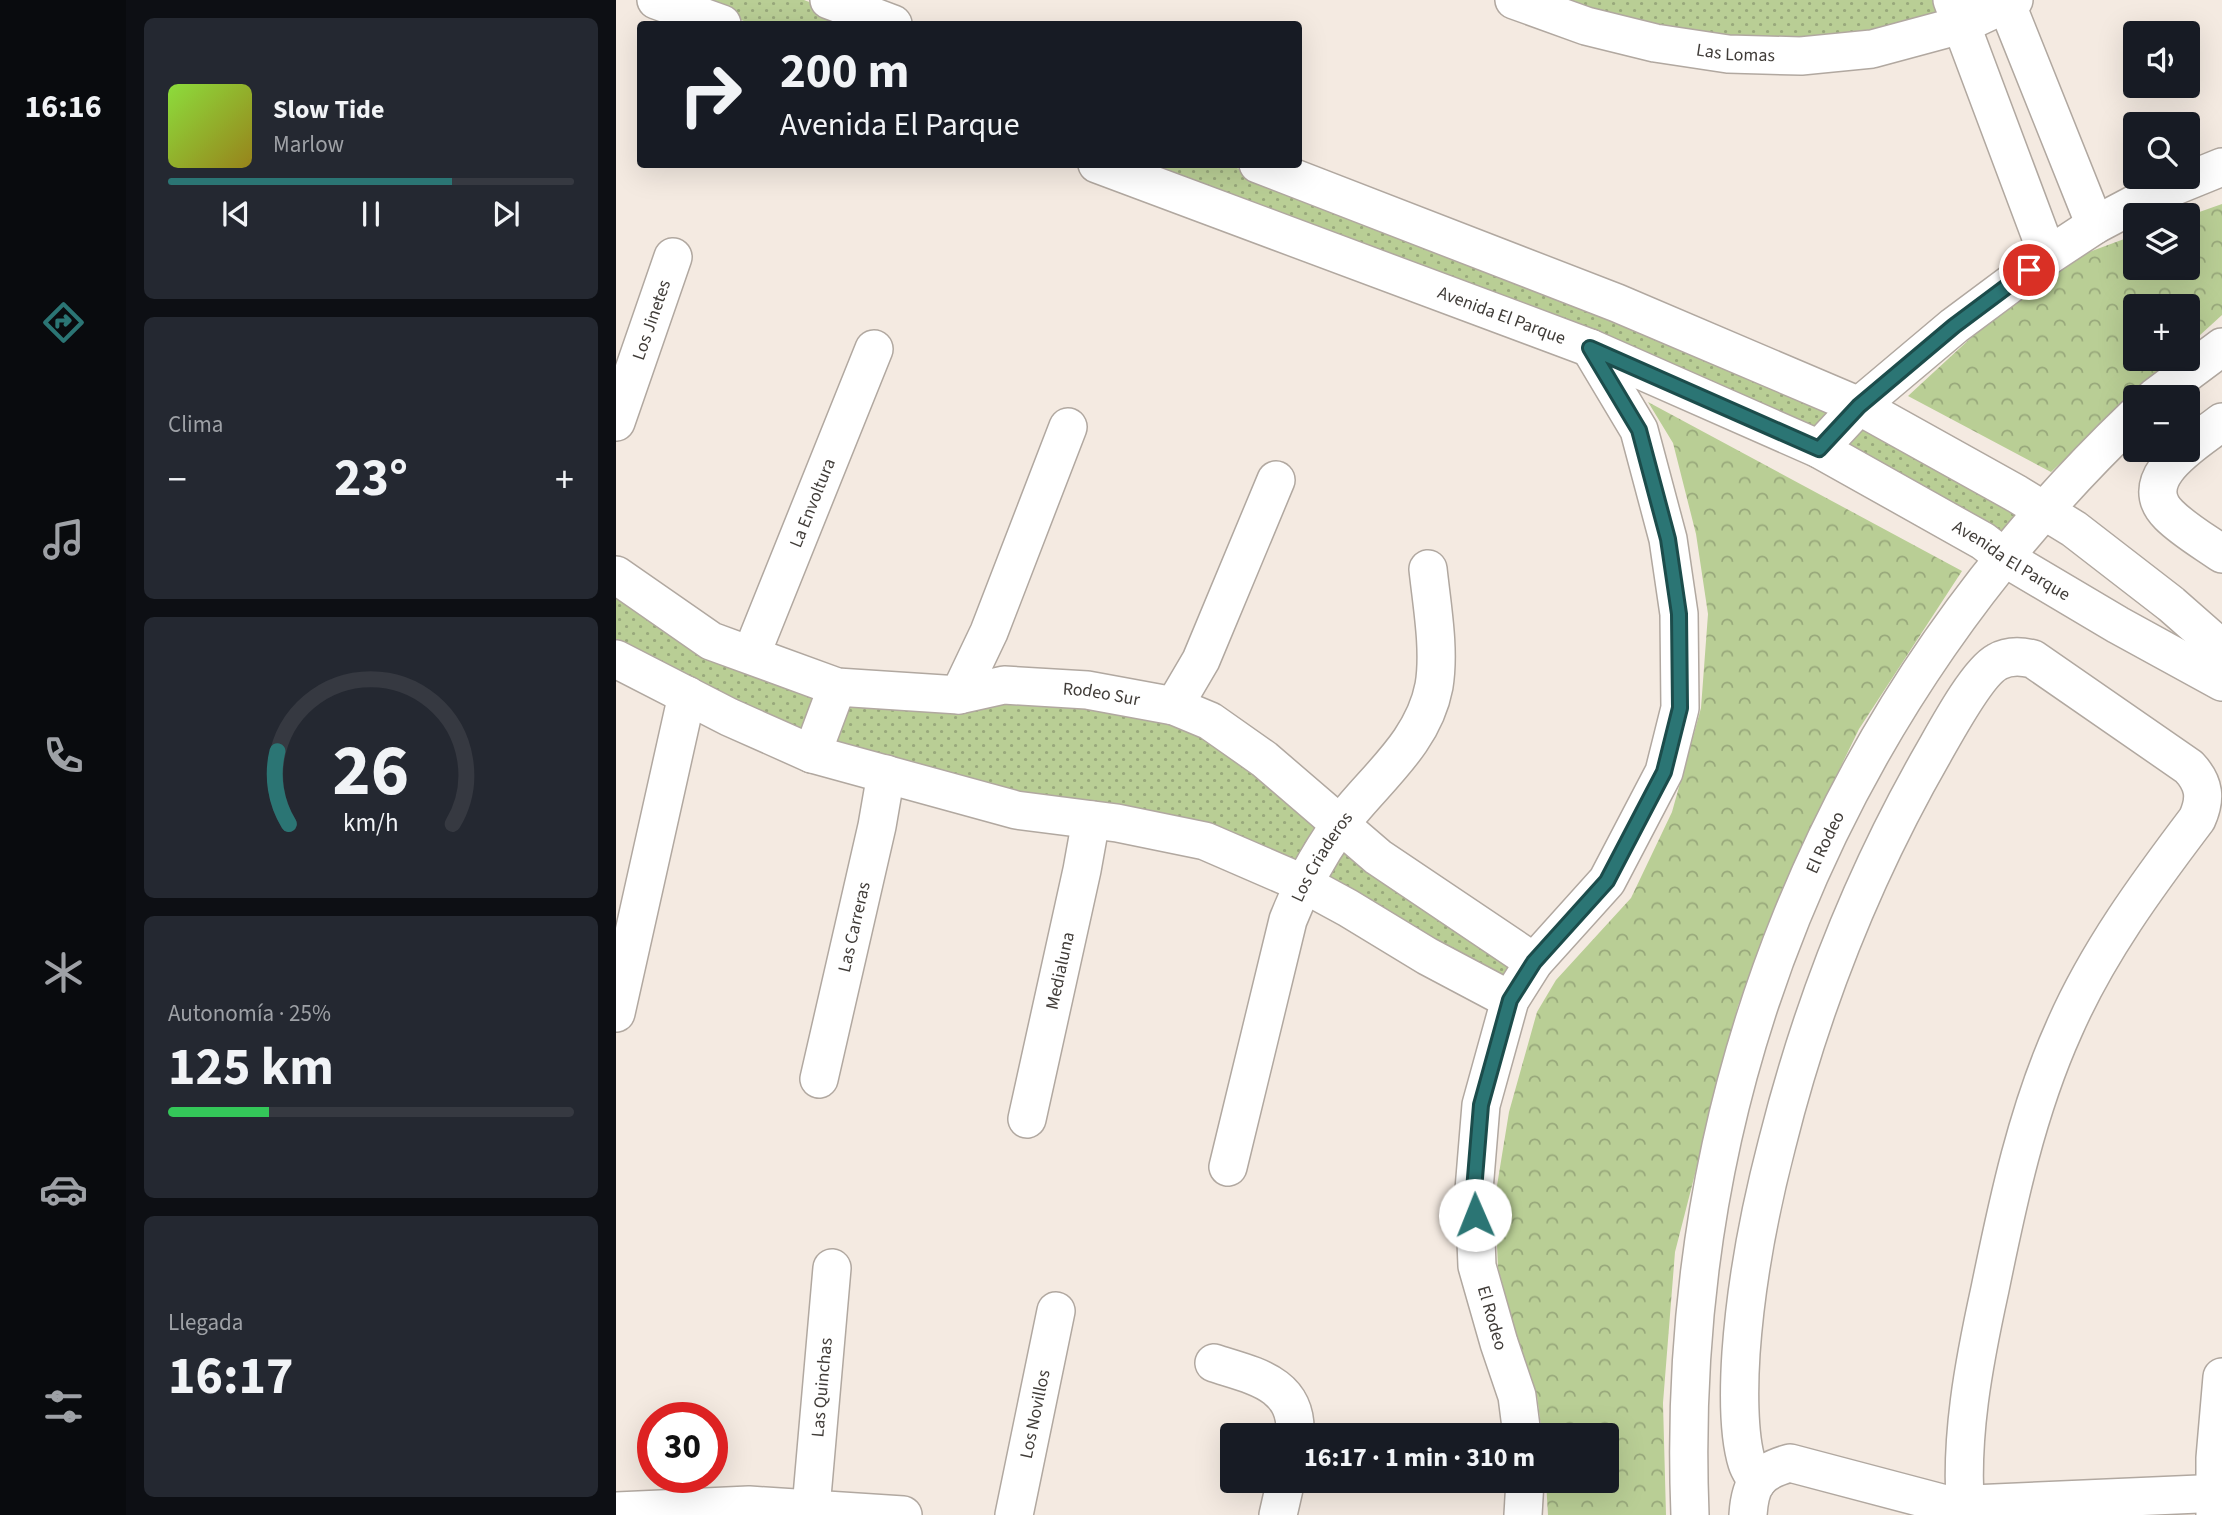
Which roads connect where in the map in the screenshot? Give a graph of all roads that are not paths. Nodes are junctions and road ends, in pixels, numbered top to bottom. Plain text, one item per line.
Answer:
1 (656, 0) edge
2 (829, 0) edge
3 (1514, 0) edge
4 (2009, 1) edge
5 (1957, 12) edge
6 (714, 21) edge
7 (885, 21) edge
8 (2222, 167) edge
9 (1108, 168) edge
10 (1268, 168) edge
11 (2095, 225) junction
12 (2048, 256) junction
13 (673, 257) dead end
14 (2222, 347) edge
15 (1590, 348) junction
16 (874, 349) dead end
17 (2171, 385) edge
18 (1859, 406) junction
19 (616, 422) edge
20 (2222, 422) edge
21 (1068, 427) dead end
22 (2123, 428) edge
23 (1819, 449) junction
24 (1276, 480) dead end
25 (2045, 510) junction
26 (2222, 554) edge
27 (2005, 558) junction
28 (1428, 569) dead end
29 (616, 575) edge
30 (2222, 649) edge
31 (751, 655) junction
32 (616, 659) edge
33 (2222, 682) edge
34 (837, 687) junction
35 (687, 695) junction
36 (959, 695) junction
37 (1174, 706) junction
38 (812, 754) junction
39 (886, 774) junction
40 (1091, 820) junction
41 (1341, 825) junction
42 (1302, 883) junction
43 (1534, 962) junction
44 (1510, 1000) junction
45 (616, 1013) edge
46 (819, 1079) dead end
47 (1027, 1119) dead end
48 (1228, 1167) dead end
49 (832, 1268) dead end
50 (1056, 1311) dead end
51 (1214, 1363) dead end
52 (2222, 1377) edge
53 (1296, 1423) edge
54 (1520, 1423) edge
55 (1283, 1493) edge
56 (1524, 1493) edge
57 (1752, 1498) edge
58 (2217, 1500) edge
59 (811, 1508) junction
60 (742, 1510) edge
61 (1952, 1510) edge
62 (616, 1511) edge
63 (903, 1515) edge
64 (1014, 1515) edge
65 (1278, 1515) edge
66 (1523, 1515) edge
67 (1690, 1515) edge

1 - 6 street
2 - 7 street
3 - 5 street, Las Lomas
4 - 5 street, Las Lomas
4 - 11 street, Las Lomas
5 - 12 street
8 - 11 street
9 - 15 street, Avenida El Parque
10 - 18 street
11 - 12 street
12 - 18 street
13 - 19 street, Los Jinetes
14 - 17 street
15 - 23 street, Avenida El Parque
15 - 43 street, El Rodeo
16 - 31 street, La Envoltura
18 - 23 street
18 - 25 street
20 - 26 street
21 - 36 street
22 - 25 street, El Rodeo
23 - 27 street, Avenida El Parque
24 - 37 street
25 - 27 street, El Rodeo
25 - 30 street
27 - 33 street, Avenida El Parque
27 - 67 street, El Rodeo
28 - 41 street, Los Criaderos
29 - 31 street, Rodeo Sur
31 - 34 street, Rodeo Sur
32 - 35 street
34 - 36 street, Rodeo Sur
34 - 38 street
35 - 38 street
35 - 45 street
36 - 37 street, Rodeo Sur
37 - 41 street, Rodeo Sur
38 - 39 street
39 - 40 street
39 - 46 street, Las Carreras
40 - 42 street
40 - 47 street, Medialuna
41 - 42 street, Los Criaderos
41 - 43 street, Rodeo Sur
42 - 44 street
42 - 48 street, Los Criaderos
43 - 44 street, El Rodeo
44 - 54 street, El Rodeo
49 - 59 street, Las Quinchas
50 - 64 street, Los Novillos
51 - 53 street
52 - 58 street
55 - 65 street
56 - 66 street
57 - 61 street
57 - 61 street
58 - 61 street
59 - 60 street
59 - 63 street
60 - 62 street

